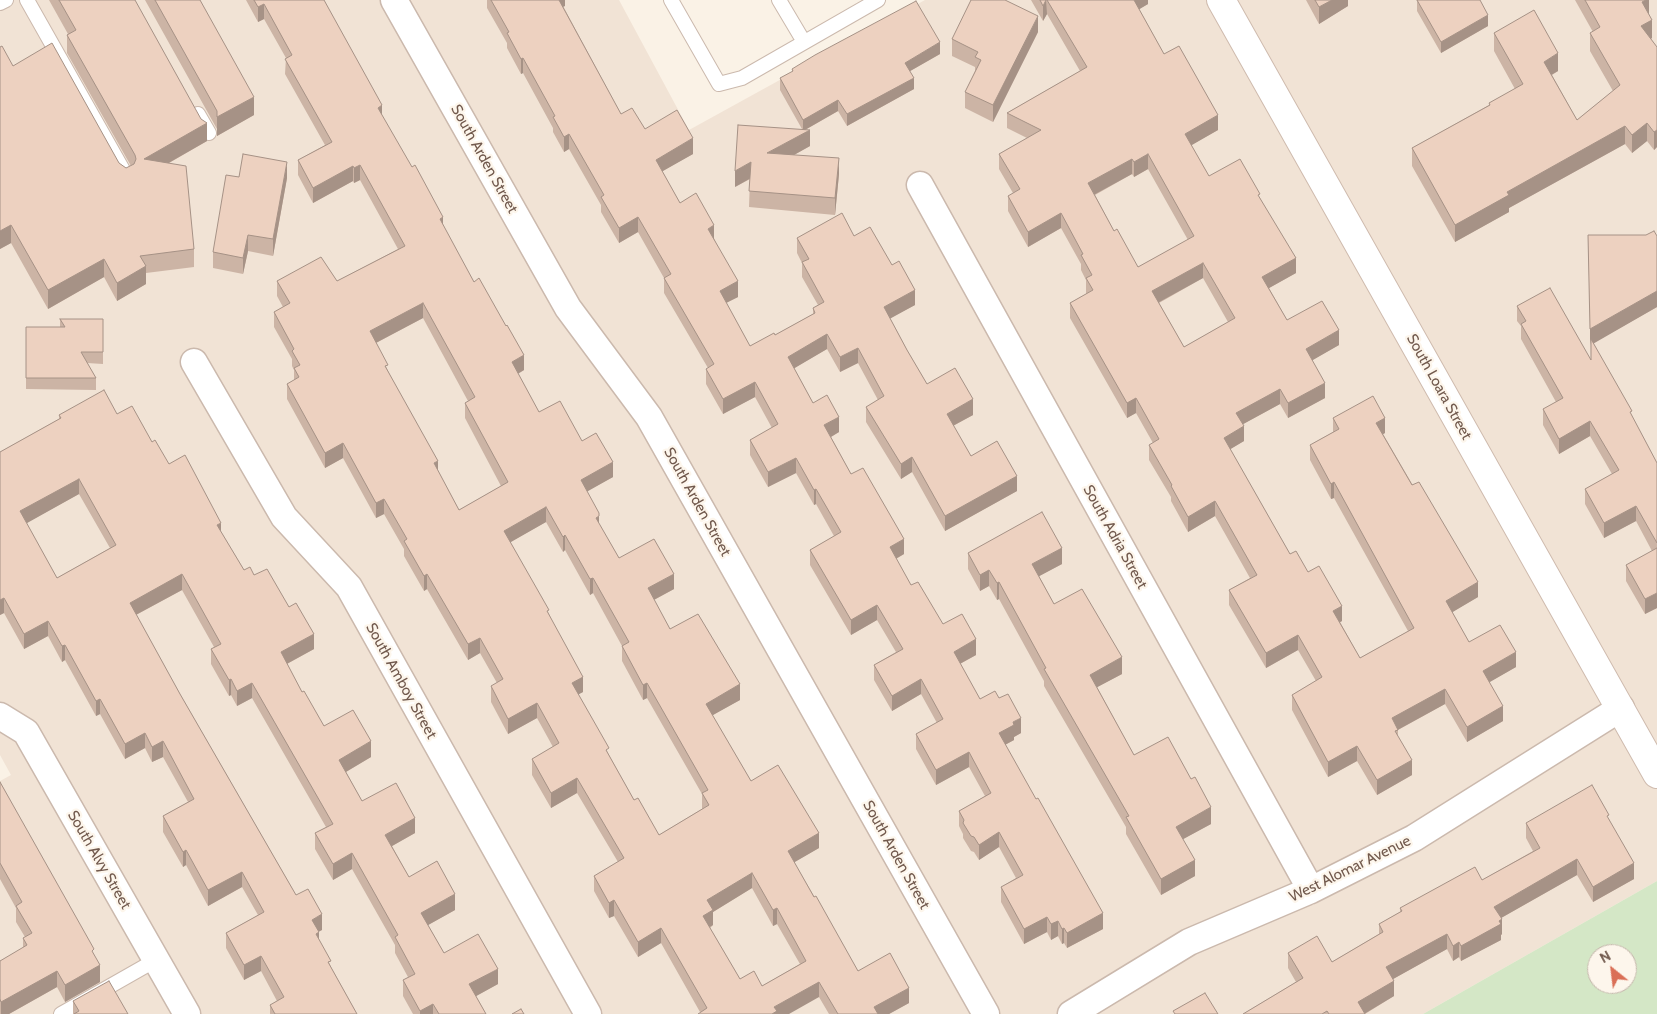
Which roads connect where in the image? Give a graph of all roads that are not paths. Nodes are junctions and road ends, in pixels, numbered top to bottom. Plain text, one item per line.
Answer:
1 (6, 0) edge
2 (27, 0) edge
3 (394, 0) edge
4 (671, 0) edge
5 (779, 0) edge
6 (878, 0) edge
7 (1221, 0) edge
8 (0, 3) edge
9 (804, 42) junction
10 (190, 100) edge
11 (209, 133) edge
12 (127, 177) edge
13 (920, 184) dead end
14 (194, 362) dead end
15 (1621, 708) junction
16 (0, 716) edge
17 (1657, 774) edge
18 (1311, 890) junction
19 (156, 960) junction
20 (61, 1014) edge
21 (187, 1014) edge
22 (588, 1014) edge
23 (986, 1014) edge
24 (1071, 1014) edge

1 - 8 lane
2 - 12 lane
3 - 23 street, South Arden Street
4 - 9 lane
5 - 9 lane
6 - 9 lane
7 - 15 street, South Loara Street
10 - 11 lane
13 - 18 street, South Adria Street
14 - 22 street, South Amboy Street
15 - 17 street, South Loara Street
15 - 18 street, West Alomar Avenue
16 - 19 street, South Alvy Street
18 - 24 street, West Alomar Avenue
19 - 20 lane
19 - 21 street, South Alvy Street

